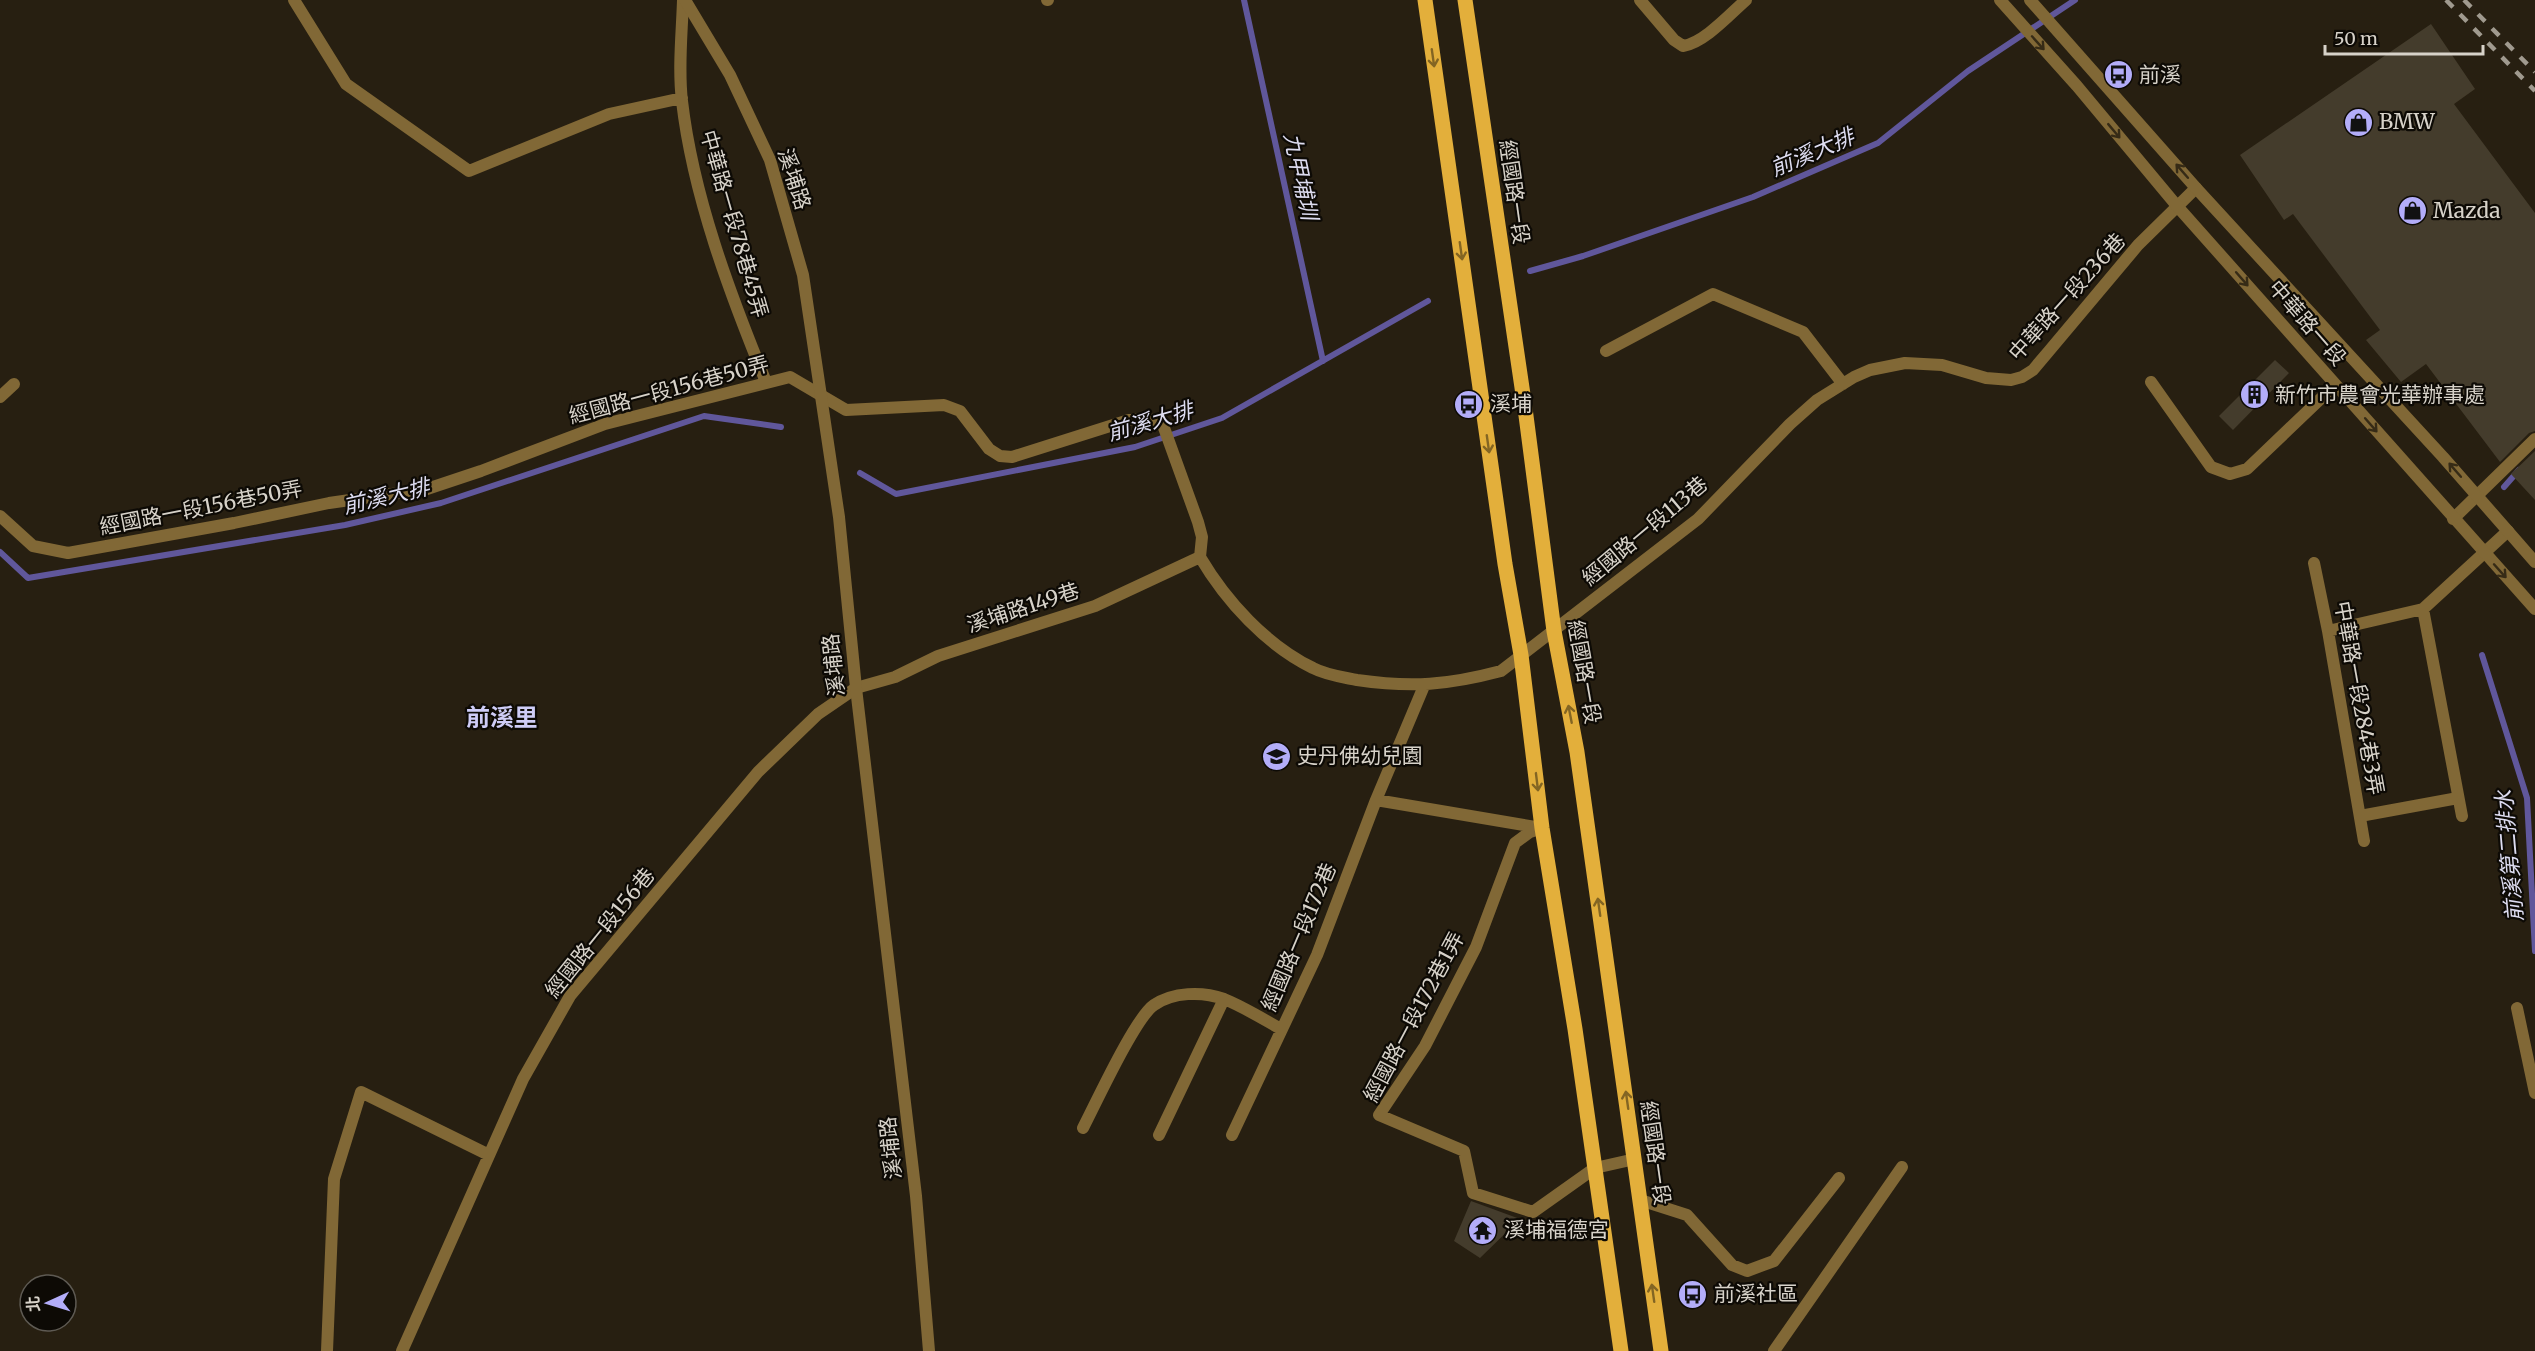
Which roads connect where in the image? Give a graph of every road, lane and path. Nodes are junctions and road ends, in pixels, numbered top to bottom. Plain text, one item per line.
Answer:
1 (294, 0) edge
2 (684, 0) edge
3 (1425, 0) edge
4 (1465, 0) edge
5 (1640, 0) edge
6 (1746, 0) edge
7 (2000, 0) edge
8 (2030, 0) edge
9 (682, 98) junction
10 (2196, 188) junction
11 (2177, 206) junction
12 (1606, 351) dead end
13 (766, 382) junction
14 (2151, 382) dead end
15 (14, 384) dead end
16 (1843, 384) junction
17 (2335, 384) junction
18 (821, 394) junction
19 (0, 397) edge
20 (2535, 439) edge
21 (2477, 496) junction
22 (0, 516) edge
23 (2453, 519) junction
24 (2508, 531) junction
25 (2484, 554) junction
26 (1200, 557) junction
27 (2535, 562) edge
28 (2314, 563) dead end
29 (2423, 609) junction
30 (2535, 609) edge
31 (1554, 631) junction
32 (2328, 631) junction
33 (1521, 655) junction
34 (1424, 686) junction
35 (856, 688) junction
36 (2458, 798) junction
37 (1376, 800) junction
38 (2360, 816) junction
39 (2462, 816) dead end
40 (1542, 828) junction
41 (2364, 840) dead end
42 (1224, 999) junction
43 (2517, 1008) dead end
44 (1281, 1029) junction
45 (2535, 1093) edge
46 (1083, 1128) dead end
47 (1159, 1135) dead end
48 (1232, 1135) dead end
49 (489, 1155) junction
50 (1635, 1159) junction
51 (1902, 1167) dead end
52 (1595, 1168) junction
53 (1839, 1178) dead end
54 (1641, 1200) junction
55 (327, 1351) edge
56 (402, 1351) edge
57 (929, 1351) edge
58 (1621, 1351) edge
59 (1661, 1351) edge
60 (1774, 1351) edge

1 - 9 street
2 - 9 street, 中華路一段78巷45弄
2 - 18 street, 溪埔路
3 -> 33 main road
4 - 31 main road, 經國路一段
5 - 6 street
7 -> 11 street, 中華路一段
10 -> 8 street, 中華路一段
9 - 13 street, 中華路一段78巷45弄
10 - 11 street, 中華路一段236巷
21 -> 10 street, 中華路一段
11 - 16 street, 中華路一段236巷
11 -> 17 street, 中華路一段
12 - 16 street
13 - 18 street, 經國路一段156巷50弄
13 - 22 street, 經國路一段156巷50弄
14 - 17 street
15 - 19 street
16 - 31 street, 經國路一段113巷
17 -> 23 street, 中華路一段
18 - 26 street, 經國路一段156巷50弄
18 - 35 street, 溪埔路
20 - 21 street
21 - 23 street
21 - 24 street, 中華路一段
23 - 25 street, 中華路一段
24 - 25 street
24 - 27 street, 中華路一段
25 - 29 street
25 -> 30 street, 中華路一段
26 - 34 street
26 - 35 street, 溪埔路149巷
28 - 32 street, 中華路一段284巷3弄
29 - 32 street
29 - 36 street
31 - 33 street, 經國路一段113巷
50 -> 31 main road, 經國路一段
32 - 38 street, 中華路一段284巷3弄
33 - 34 street
33 -> 40 main road
34 - 37 street, 經國路一段172巷
35 - 49 street, 經國路一段156巷
35 - 57 street, 溪埔路
36 - 38 street
36 - 39 street
37 - 40 street
37 - 44 street, 經國路一段172巷
38 - 41 street, 中華路一段284巷3弄
40 - 52 main road
40 - 52 street, 經國路一段172巷1弄
42 - 44 street, 經國路一段172巷
42 - 46 street, 經國路一段172巷
42 - 47 street
43 - 45 street
44 - 48 street
49 - 55 street
49 - 56 street, 經國路一段156巷
50 - 52 street, 經國路一段172巷1弄
50 - 54 main road, 經國路一段
51 - 60 street
52 - 58 main road
53 - 54 street
59 -> 54 main road, 經國路一段

